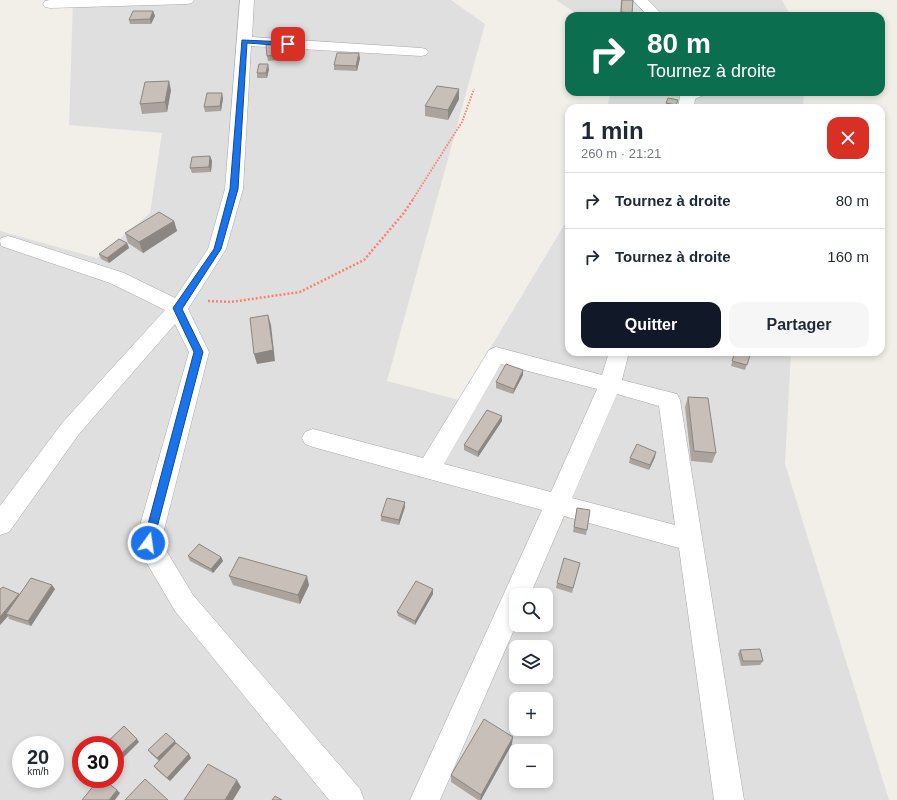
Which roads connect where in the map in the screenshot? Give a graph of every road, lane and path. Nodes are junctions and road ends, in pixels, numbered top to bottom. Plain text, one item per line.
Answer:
1 (187, 0) edge
2 (247, 0) edge
3 (640, 0) edge
4 (125, 1) edge
5 (50, 4) dead end
6 (652, 12) edge
7 (244, 42) junction
8 (421, 52) dead end
9 (474, 88) dead end
10 (8, 242) dead end
11 (181, 305) junction
12 (618, 356) edge
13 (610, 385) junction
14 (313, 438) dead end
15 (429, 469) junction
16 (557, 504) junction
17 (0, 525) edge
18 (690, 540) junction
19 (520, 588) edge
20 (509, 612) edge
21 (349, 800) edge
22 (425, 800) edge
23 (729, 800) edge

1 - 4 street
2 - 7 street
3 - 6 street
4 - 5 street
7 - 8 street
7 - 11 street
9 - 11 path
10 - 11 street
11 - 17 street
11 - 21 street
12 - 13 street
13 - 15 street
13 - 16 street
13 - 18 street
14 - 15 street
15 - 16 street
16 - 18 street
16 - 19 street
18 - 23 street
20 - 22 street

